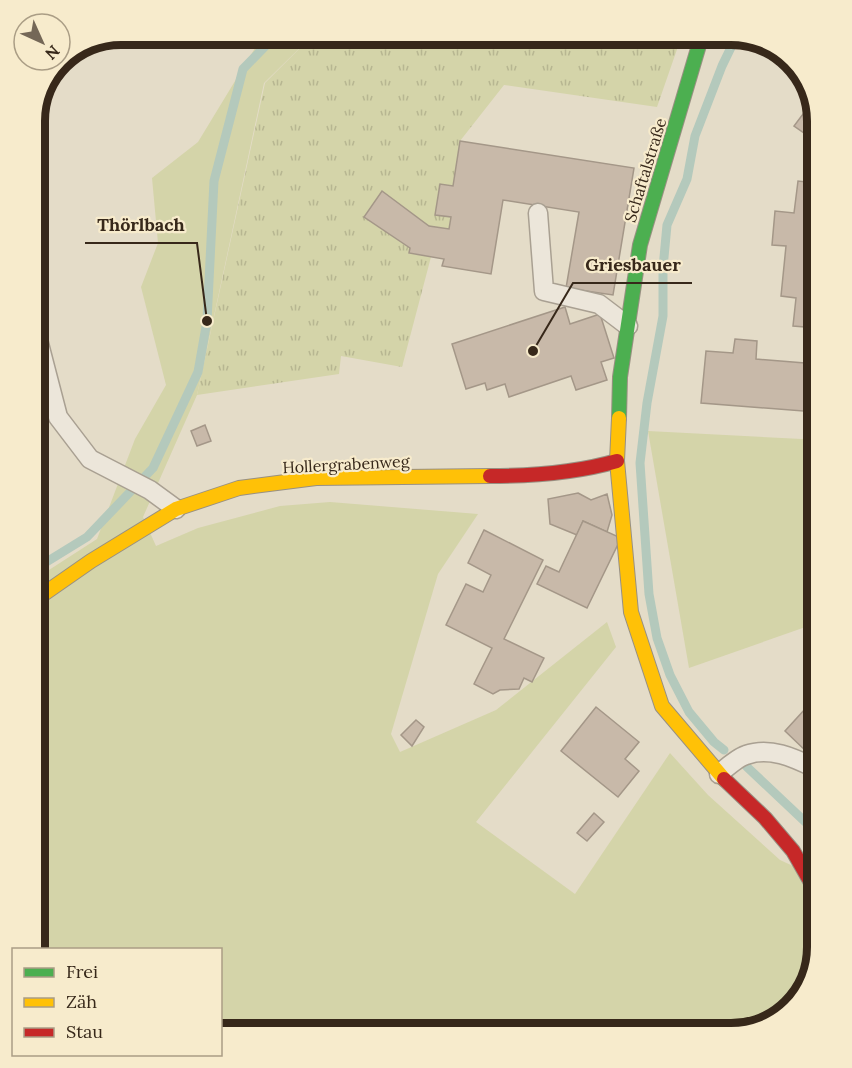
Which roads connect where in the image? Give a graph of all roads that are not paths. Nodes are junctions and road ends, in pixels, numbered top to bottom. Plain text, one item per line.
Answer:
1 (699, 45) edge
2 (538, 213) dead end
3 (628, 326) junction
4 (45, 367) edge
5 (617, 461) junction
6 (176, 510) junction
7 (45, 593) edge
8 (807, 764) edge
9 (719, 774) junction
10 (807, 875) edge

1 - 3 street, Schaftalstraße
2 - 3 lane
3 - 5 street, Schaftalstraße
4 - 6 lane
5 - 6 street, Hollergrabenweg
5 - 9 street, Schaftalstraße
6 - 7 street, Hollergrabenweg
8 - 9 lane
9 - 10 street, Schaftalstraße

